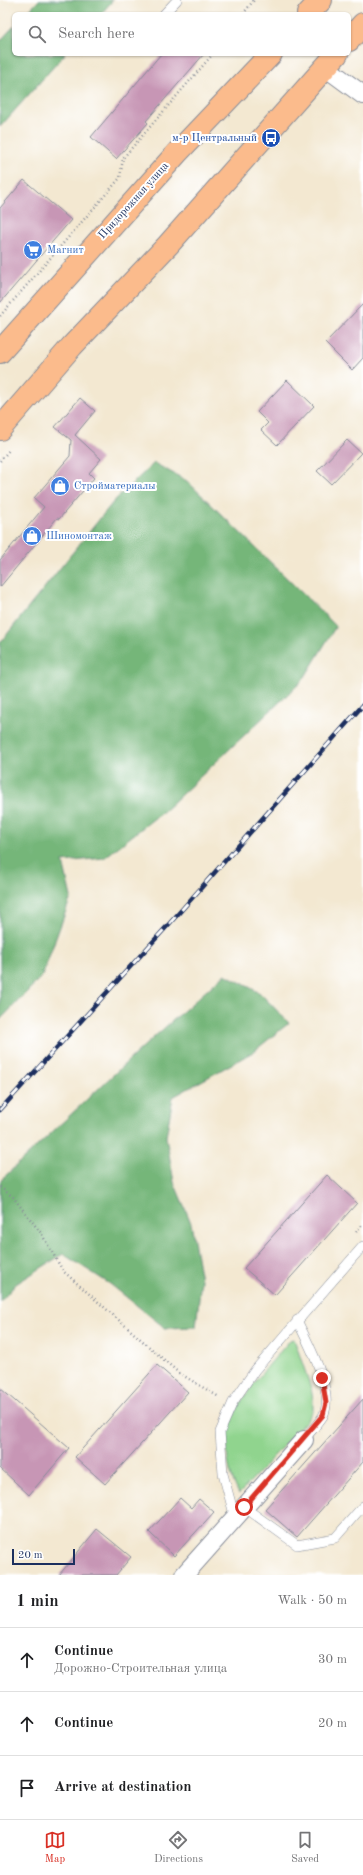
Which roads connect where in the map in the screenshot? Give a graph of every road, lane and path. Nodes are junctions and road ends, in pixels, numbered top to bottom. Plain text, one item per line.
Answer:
1 (177, 0) edge
2 (254, 0) edge
3 (321, 0) edge
4 (166, 12) edge
5 (245, 12) edge
6 (310, 12) edge
7 (363, 24) edge
8 (351, 38) edge
9 (211, 56) edge
10 (269, 56) edge
11 (331, 61) edge
12 (363, 95) edge
13 (0, 316) edge
14 (0, 352) edge
15 (0, 430) edge
16 (0, 1187) edge
17 (363, 1246) edge
18 (297, 1320) junction
19 (233, 1402) junction
20 (304, 1440) joint
21 (363, 1506) edge
22 (239, 1513) junction
23 (184, 1575) edge

1 - 4 lane
2 - 5 path
3 - 6 main road
7 - 8 main road
9 - 13 path
10 - 14 main road, Придорожная улица
11 - 12 street
11 - 15 main road
16 - 19 path
17 - 18 lane
18 - 19 lane
18 - 20 lane
19 - 22 lane
20 - 22 street
21 - 22 lane
22 - 23 street

